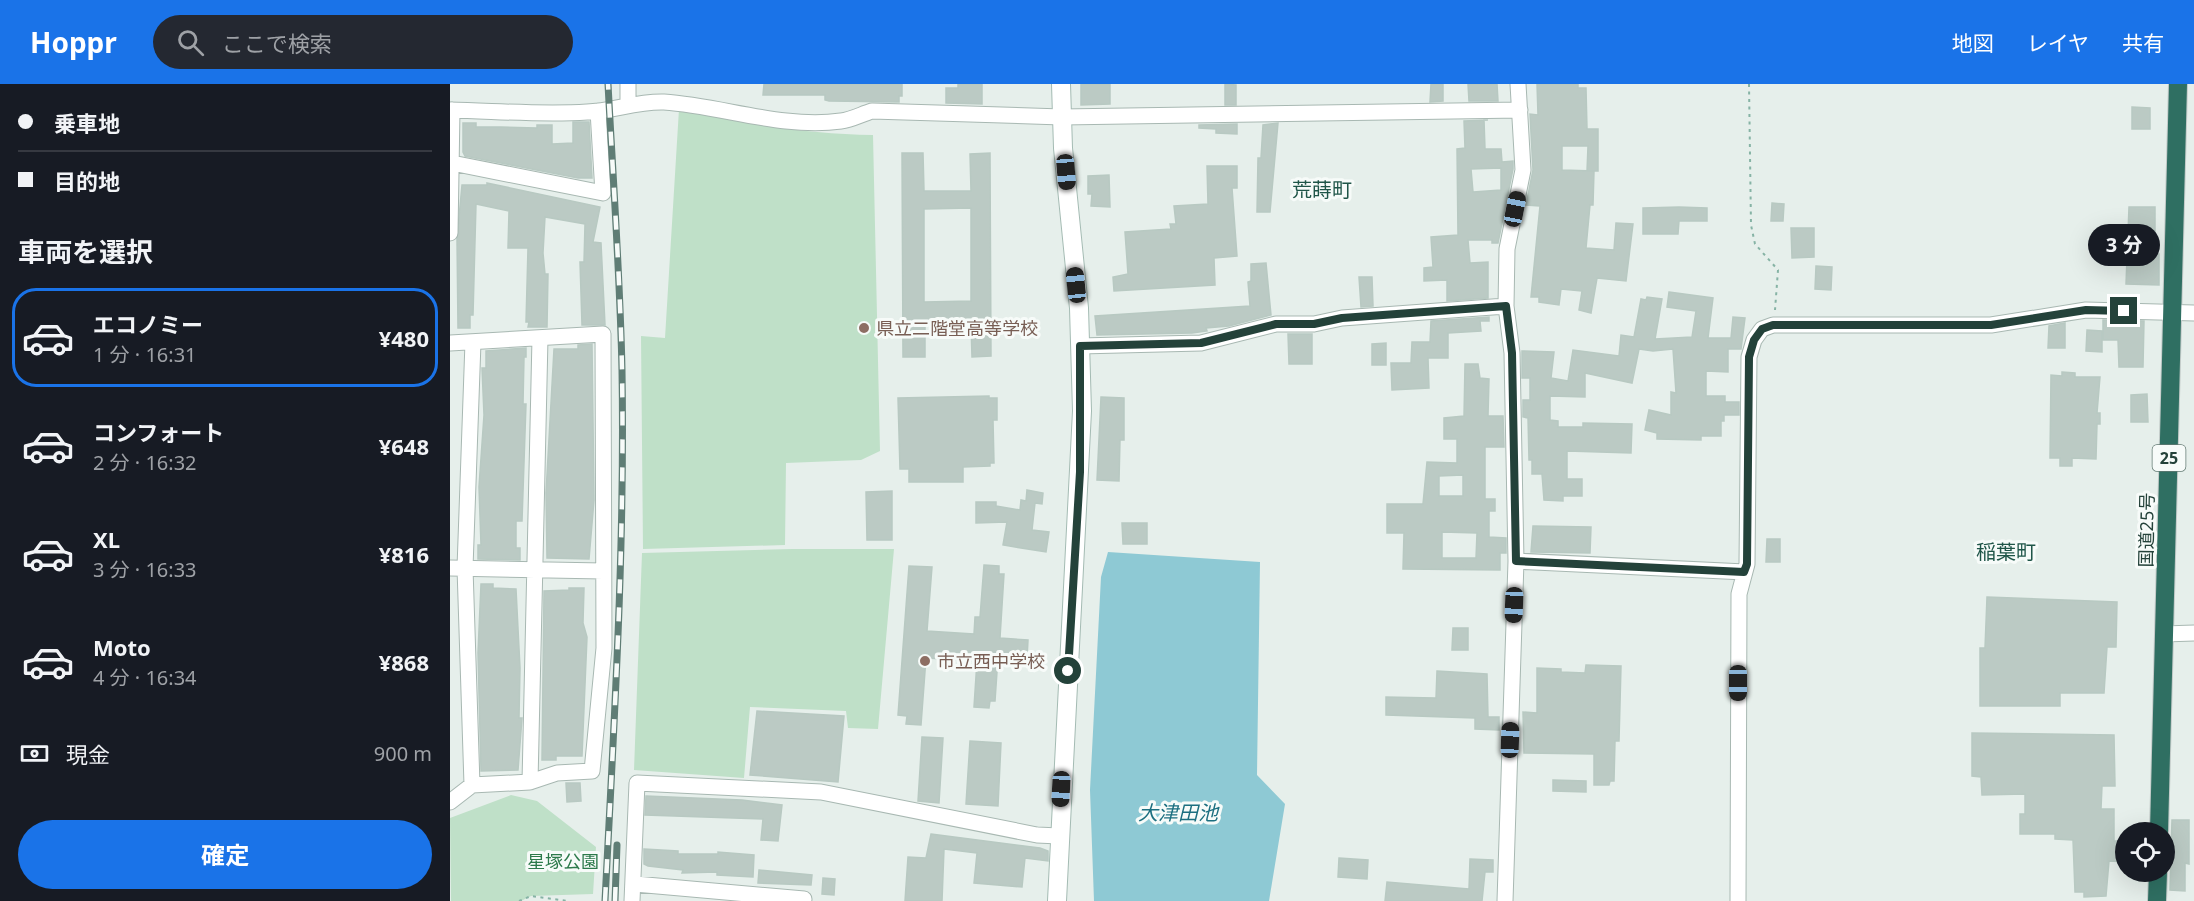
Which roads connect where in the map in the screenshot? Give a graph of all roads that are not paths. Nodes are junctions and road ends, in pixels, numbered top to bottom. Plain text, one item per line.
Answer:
1 (628, 84) edge
2 (1061, 84) edge
3 (1518, 84) edge
4 (2178, 84) edge
5 (628, 105) junction
6 (451, 110) edge
7 (1520, 110) junction
8 (598, 111) junction
9 (1062, 117) junction
10 (452, 163) junction
11 (450, 233) edge
12 (1506, 306) junction
13 (2172, 313) junction
14 (2194, 313) edge
15 (540, 338) junction
16 (472, 342) junction
17 (450, 343) edge
18 (1080, 346) junction
19 (1516, 561) junction
20 (457, 568) edge
21 (535, 570) junction
22 (603, 571) junction
23 (1744, 572) junction
24 (2194, 633) edge
25 (2164, 634) junction
26 (530, 782) junction
27 (472, 785) junction
28 (450, 802) edge
29 (2159, 822) edge
30 (1059, 836) junction
31 (2158, 882) edge
32 (635, 884) junction
33 (804, 899) dead end
34 (632, 901) edge
35 (1057, 901) edge
36 (1505, 901) edge
37 (1738, 901) edge
38 (2157, 901) edge

1 - 5 street
2 - 9 street
3 - 7 street
4 - 13 highway, 国道25号 / 25
5 - 8 street
5 - 9 street
6 - 8 street
6 - 10 street
7 - 9 street
7 - 12 street
8 - 10 street
9 - 18 street
10 - 11 street
12 - 18 street
12 - 19 street
13 - 14 street
13 - 23 street
13 - 25 highway, 国道25号 / 25
15 - 16 street
15 - 21 street
15 - 22 street
16 - 17 street
16 - 20 street
18 - 30 street
19 - 23 street
19 - 36 street
20 - 21 street
20 - 27 street
21 - 22 street
21 - 26 street
22 - 26 street
23 - 37 street
24 - 25 street
25 - 29 highway, 国道25号 / 25
26 - 27 street
27 - 28 street
30 - 32 street
30 - 35 street
31 - 38 highway
32 - 33 street
32 - 34 street

